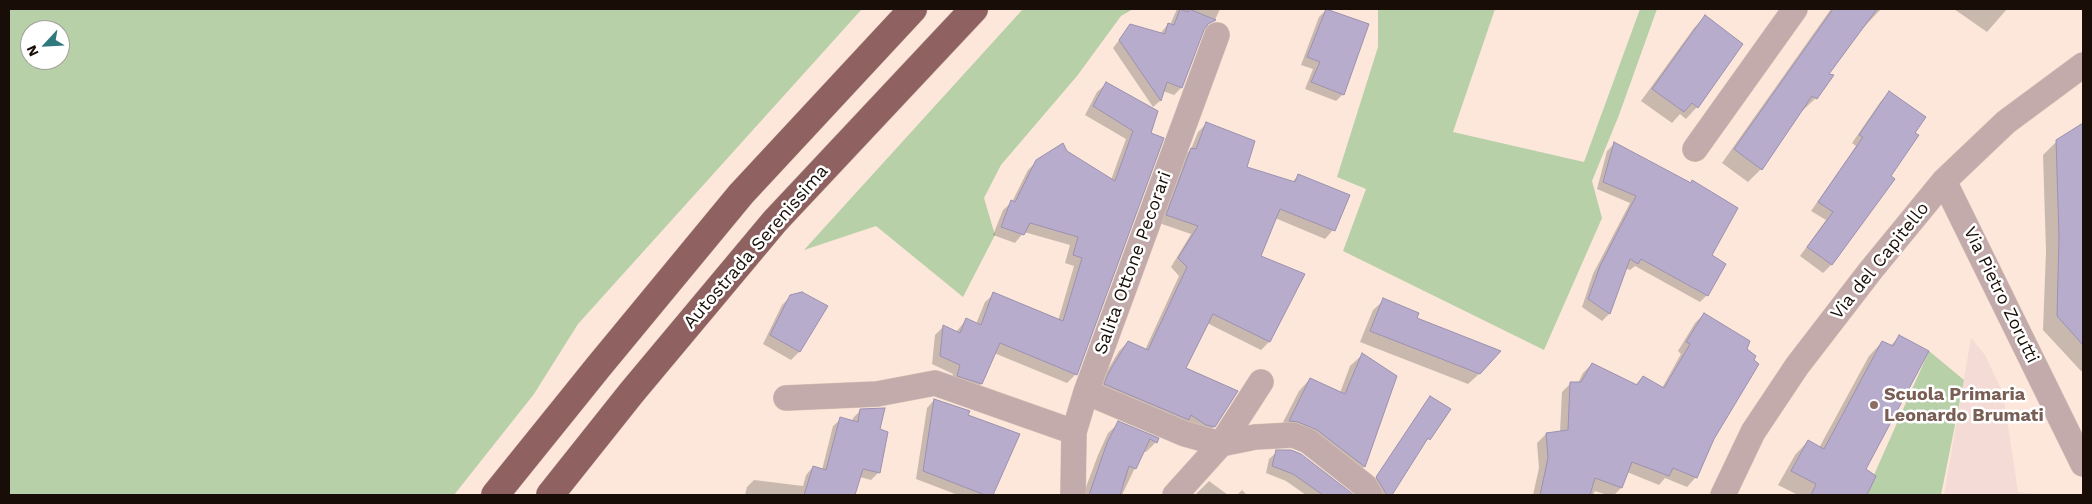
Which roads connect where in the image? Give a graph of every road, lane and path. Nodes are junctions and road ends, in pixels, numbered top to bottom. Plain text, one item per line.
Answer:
1 (913, 9) edge
2 (974, 9) edge
3 (1795, 9) edge
4 (1217, 35) dead end
5 (2083, 65) edge
6 (1695, 149) dead end
7 (1944, 181) junction
8 (1261, 382) dead end
9 (1086, 392) junction
10 (786, 398) dead end
11 (1074, 432) junction
12 (1220, 444) junction
13 (2083, 464) edge
14 (495, 495) edge
15 (550, 495) edge
16 (1073, 495) edge
17 (1175, 495) edge
18 (1370, 495) edge
19 (1723, 495) edge

1 - 14 highway
2 - 15 highway, Autostrada Serenissima
3 - 6 street
4 - 9 street, Salita Ottone Pecorari
5 - 7 street, Via del Capitello
7 - 13 street, Via Pietro Zorutti
7 - 19 street, Via del Capitello
8 - 12 street
9 - 11 street, Salita Ottone Pecorari
9 - 12 street
10 - 11 street
11 - 16 street, Salita Ottone Pecorari
12 - 17 street
12 - 18 street

